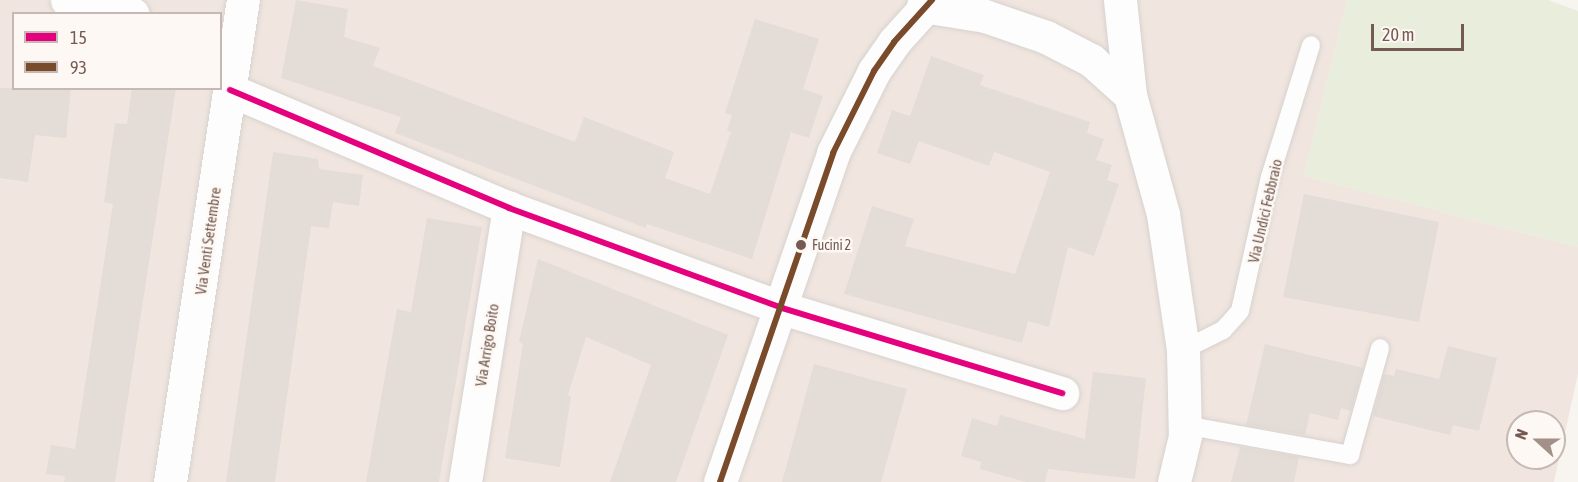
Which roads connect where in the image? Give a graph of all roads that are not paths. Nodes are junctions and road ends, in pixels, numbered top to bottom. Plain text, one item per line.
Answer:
1 (67, 0) edge
2 (243, 0) edge
3 (1120, 0) edge
4 (920, 2) edge
5 (124, 12) edge
6 (229, 33) edge
7 (1311, 45) dead end
8 (230, 90) junction
9 (1130, 95) junction
10 (510, 208) junction
11 (782, 308) junction
12 (1380, 348) dead end
13 (1183, 350) junction
14 (1062, 393) dead end
15 (1184, 426) junction
16 (170, 482) edge
17 (465, 482) edge
18 (720, 482) edge
19 (1174, 482) edge

1 - 5 street
2 - 6 street, Via Venti Settembre
3 - 9 street
4 - 9 street
4 - 11 street
6 - 8 street, Via Venti Settembre
7 - 13 lane, Via Undici Febbraio
8 - 10 street
8 - 16 street, Via Venti Settembre
9 - 13 street
10 - 11 street
10 - 17 street, Via Arrigo Boito
11 - 14 street
11 - 18 street
12 - 15 lane
13 - 15 street
15 - 19 street

